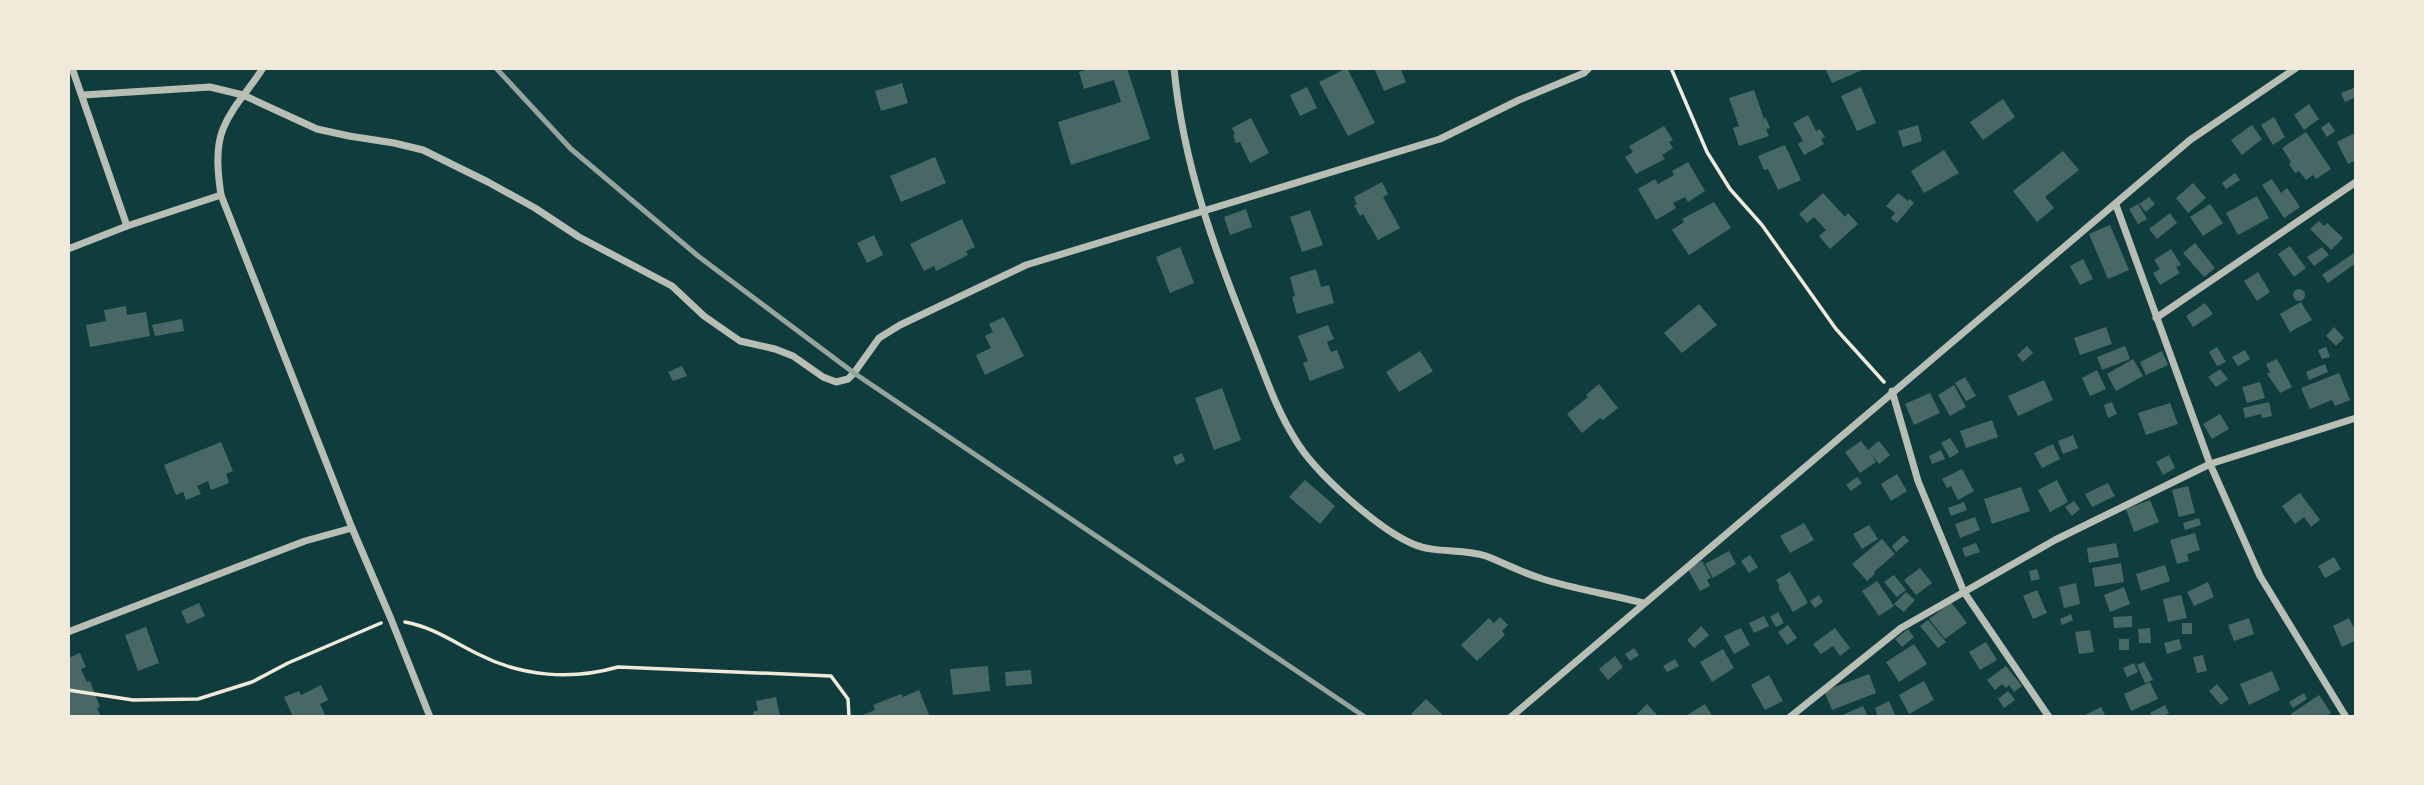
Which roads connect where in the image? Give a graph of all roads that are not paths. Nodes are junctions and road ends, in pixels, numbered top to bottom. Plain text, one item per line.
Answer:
1 (72, 68) edge
2 (263, 68) edge
3 (1174, 68) edge
4 (1589, 68) edge
5 (2296, 68) edge
6 (83, 95) junction
7 (243, 95) junction
8 (2356, 182) edge
9 (220, 195) junction
10 (2116, 205) junction
11 (1202, 212) junction
12 (127, 226) junction
13 (68, 249) edge
14 (2156, 318) junction
15 (1892, 391) junction
16 (2356, 418) edge
17 (2210, 464) junction
18 (352, 528) junction
19 (1965, 592) junction
20 (1643, 603) junction
21 (68, 632) edge
22 (430, 717) edge
23 (1511, 717) edge
24 (1790, 717) edge
25 (2049, 717) edge
26 (2346, 717) edge

1 - 6 street
2 - 7 street
3 - 11 street
4 - 11 street
5 - 10 street
6 - 7 street
6 - 12 street
7 - 9 street
7 - 11 street
8 - 14 street
9 - 12 street
9 - 18 street
10 - 14 street
10 - 15 street
11 - 20 street
12 - 13 street
14 - 17 street
15 - 19 street
15 - 20 street
16 - 17 street
17 - 19 street
17 - 26 street
18 - 21 street
18 - 22 street
19 - 24 street
19 - 25 street
20 - 23 street

